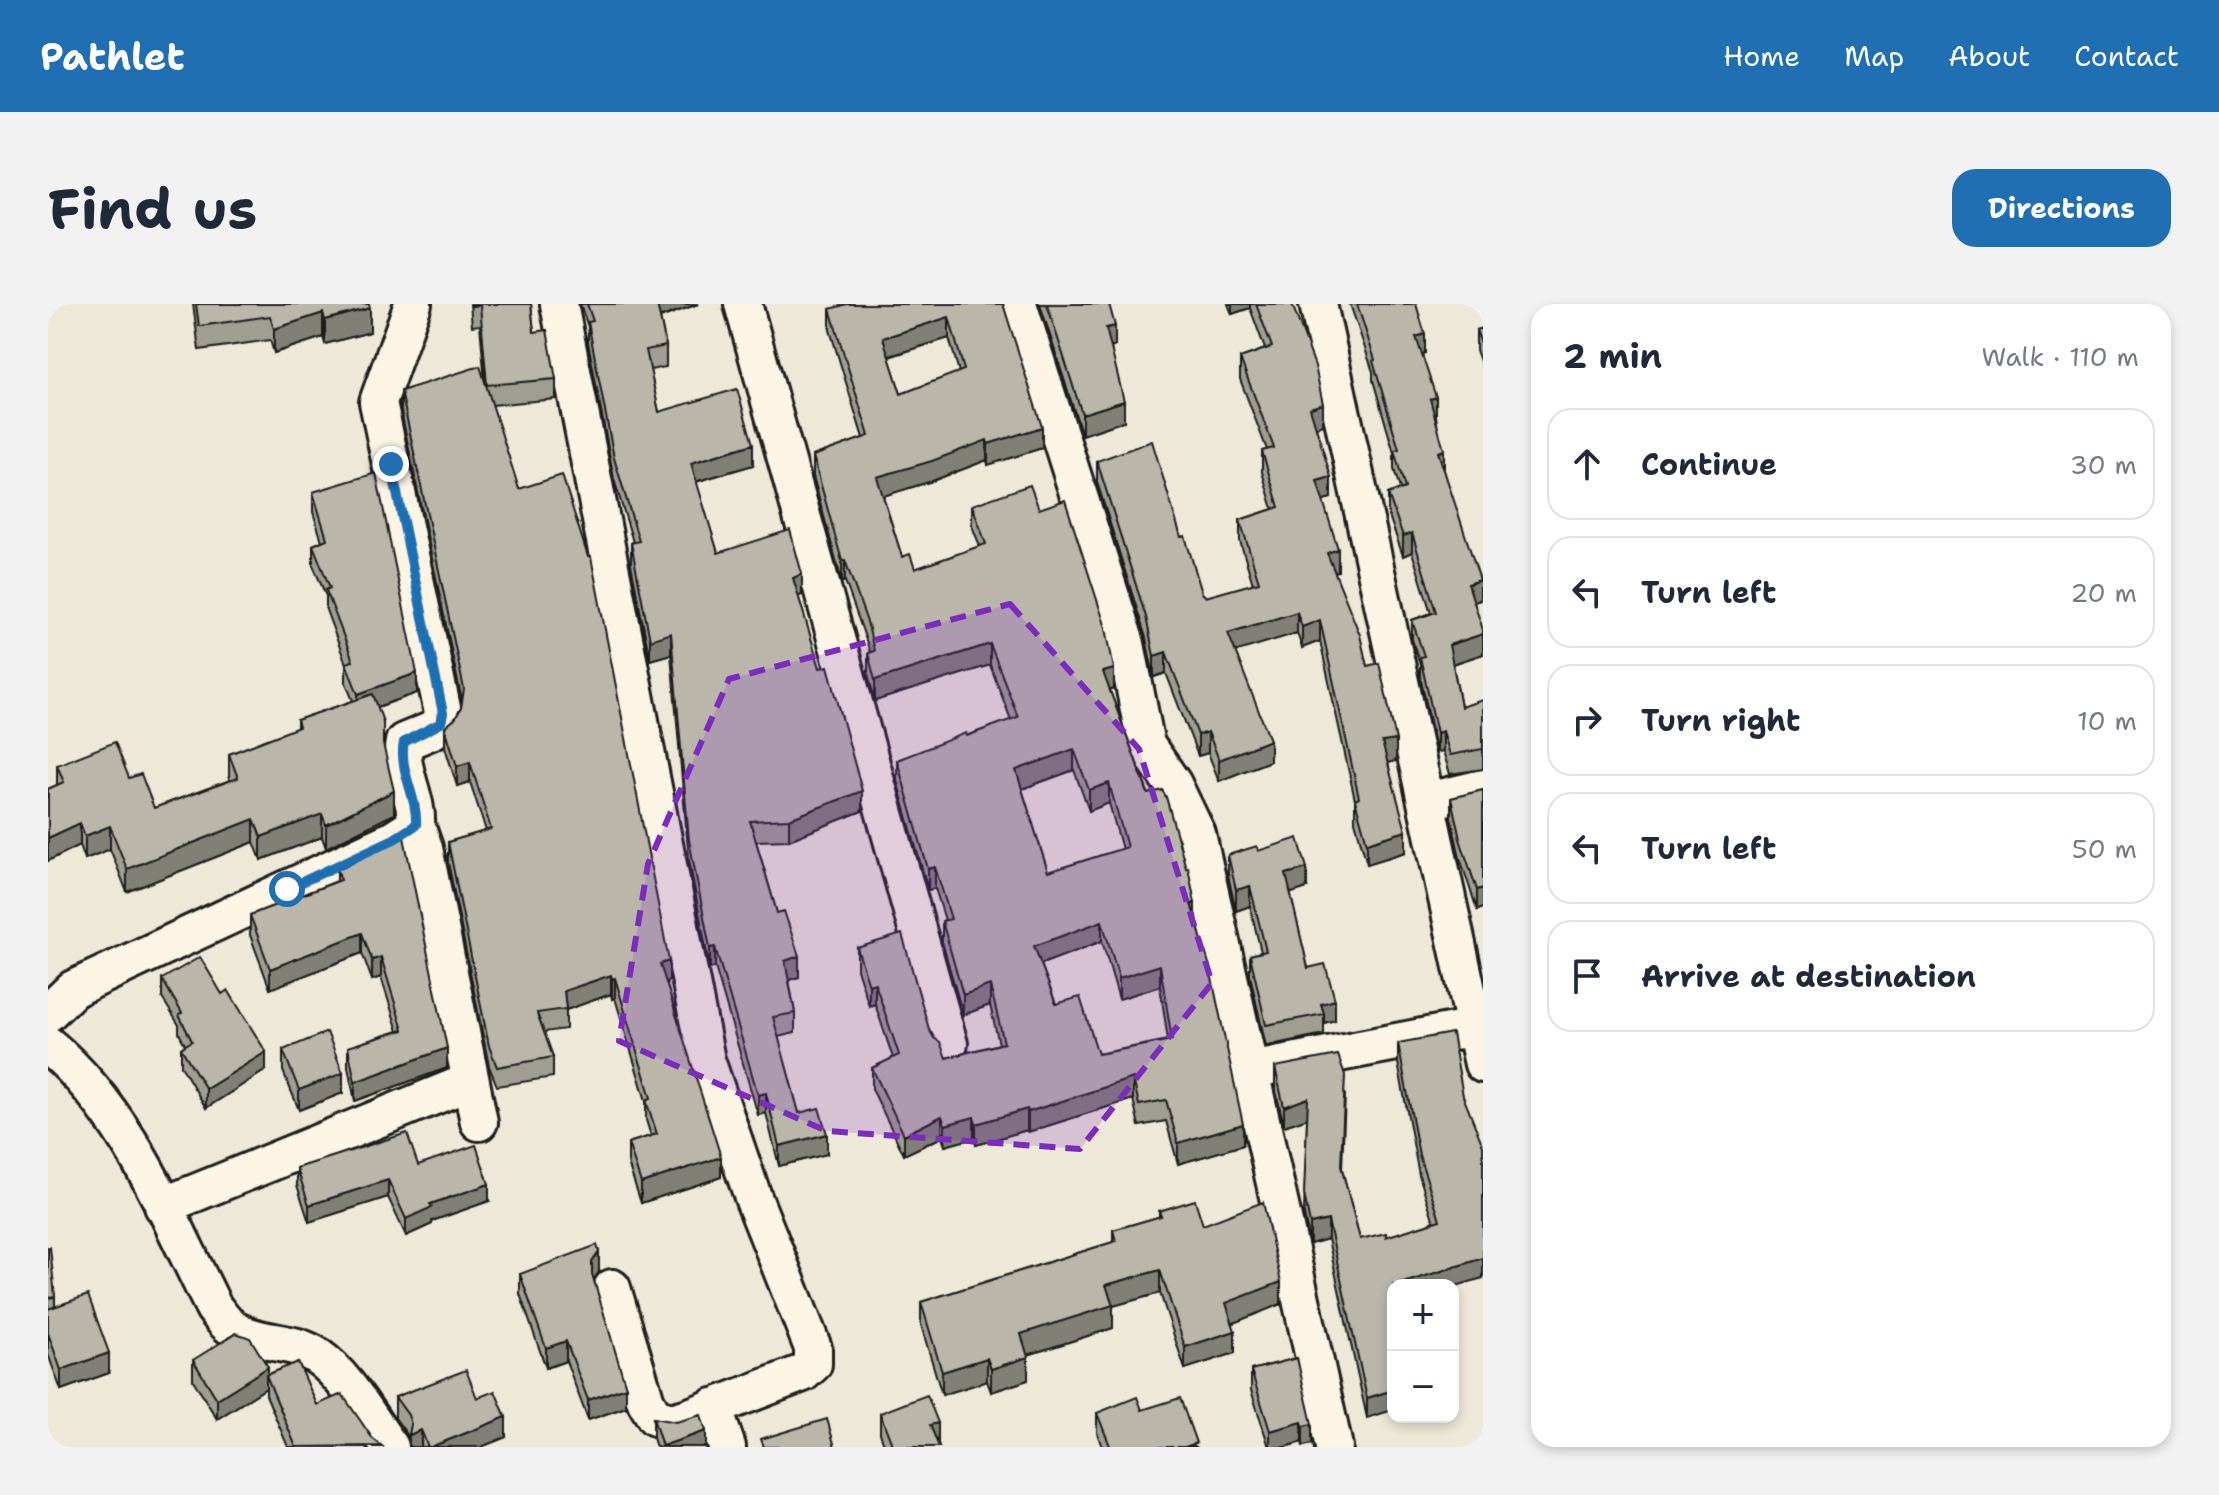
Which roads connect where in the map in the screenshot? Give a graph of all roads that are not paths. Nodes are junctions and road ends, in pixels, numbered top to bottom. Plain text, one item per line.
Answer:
1 (413, 304) edge
2 (559, 304) edge
3 (743, 304) edge
4 (1018, 304) edge
5 (1318, 304) edge
6 (1483, 788) edge
7 (1428, 801) junction
8 (416, 825) junction
9 (48, 1013) edge
10 (1475, 1027) junction
11 (949, 1044) dead end
12 (48, 1045) edge
13 (1483, 1064) edge
14 (1250, 1070) junction
15 (471, 1081) junction
16 (479, 1122) dead end
17 (163, 1206) junction
18 (612, 1288) dead end
19 (713, 1407) junction
20 (390, 1447) edge
21 (727, 1447) edge
22 (1334, 1447) edge

1 - 8 street
2 - 19 street
3 - 11 street
4 - 14 street
5 - 7 street
6 - 7 street
7 - 10 street
8 - 9 street
8 - 15 street
10 - 13 street
10 - 14 street
12 - 17 street
14 - 22 street
15 - 16 street
15 - 17 street
17 - 20 street
18 - 19 street
19 - 21 street

